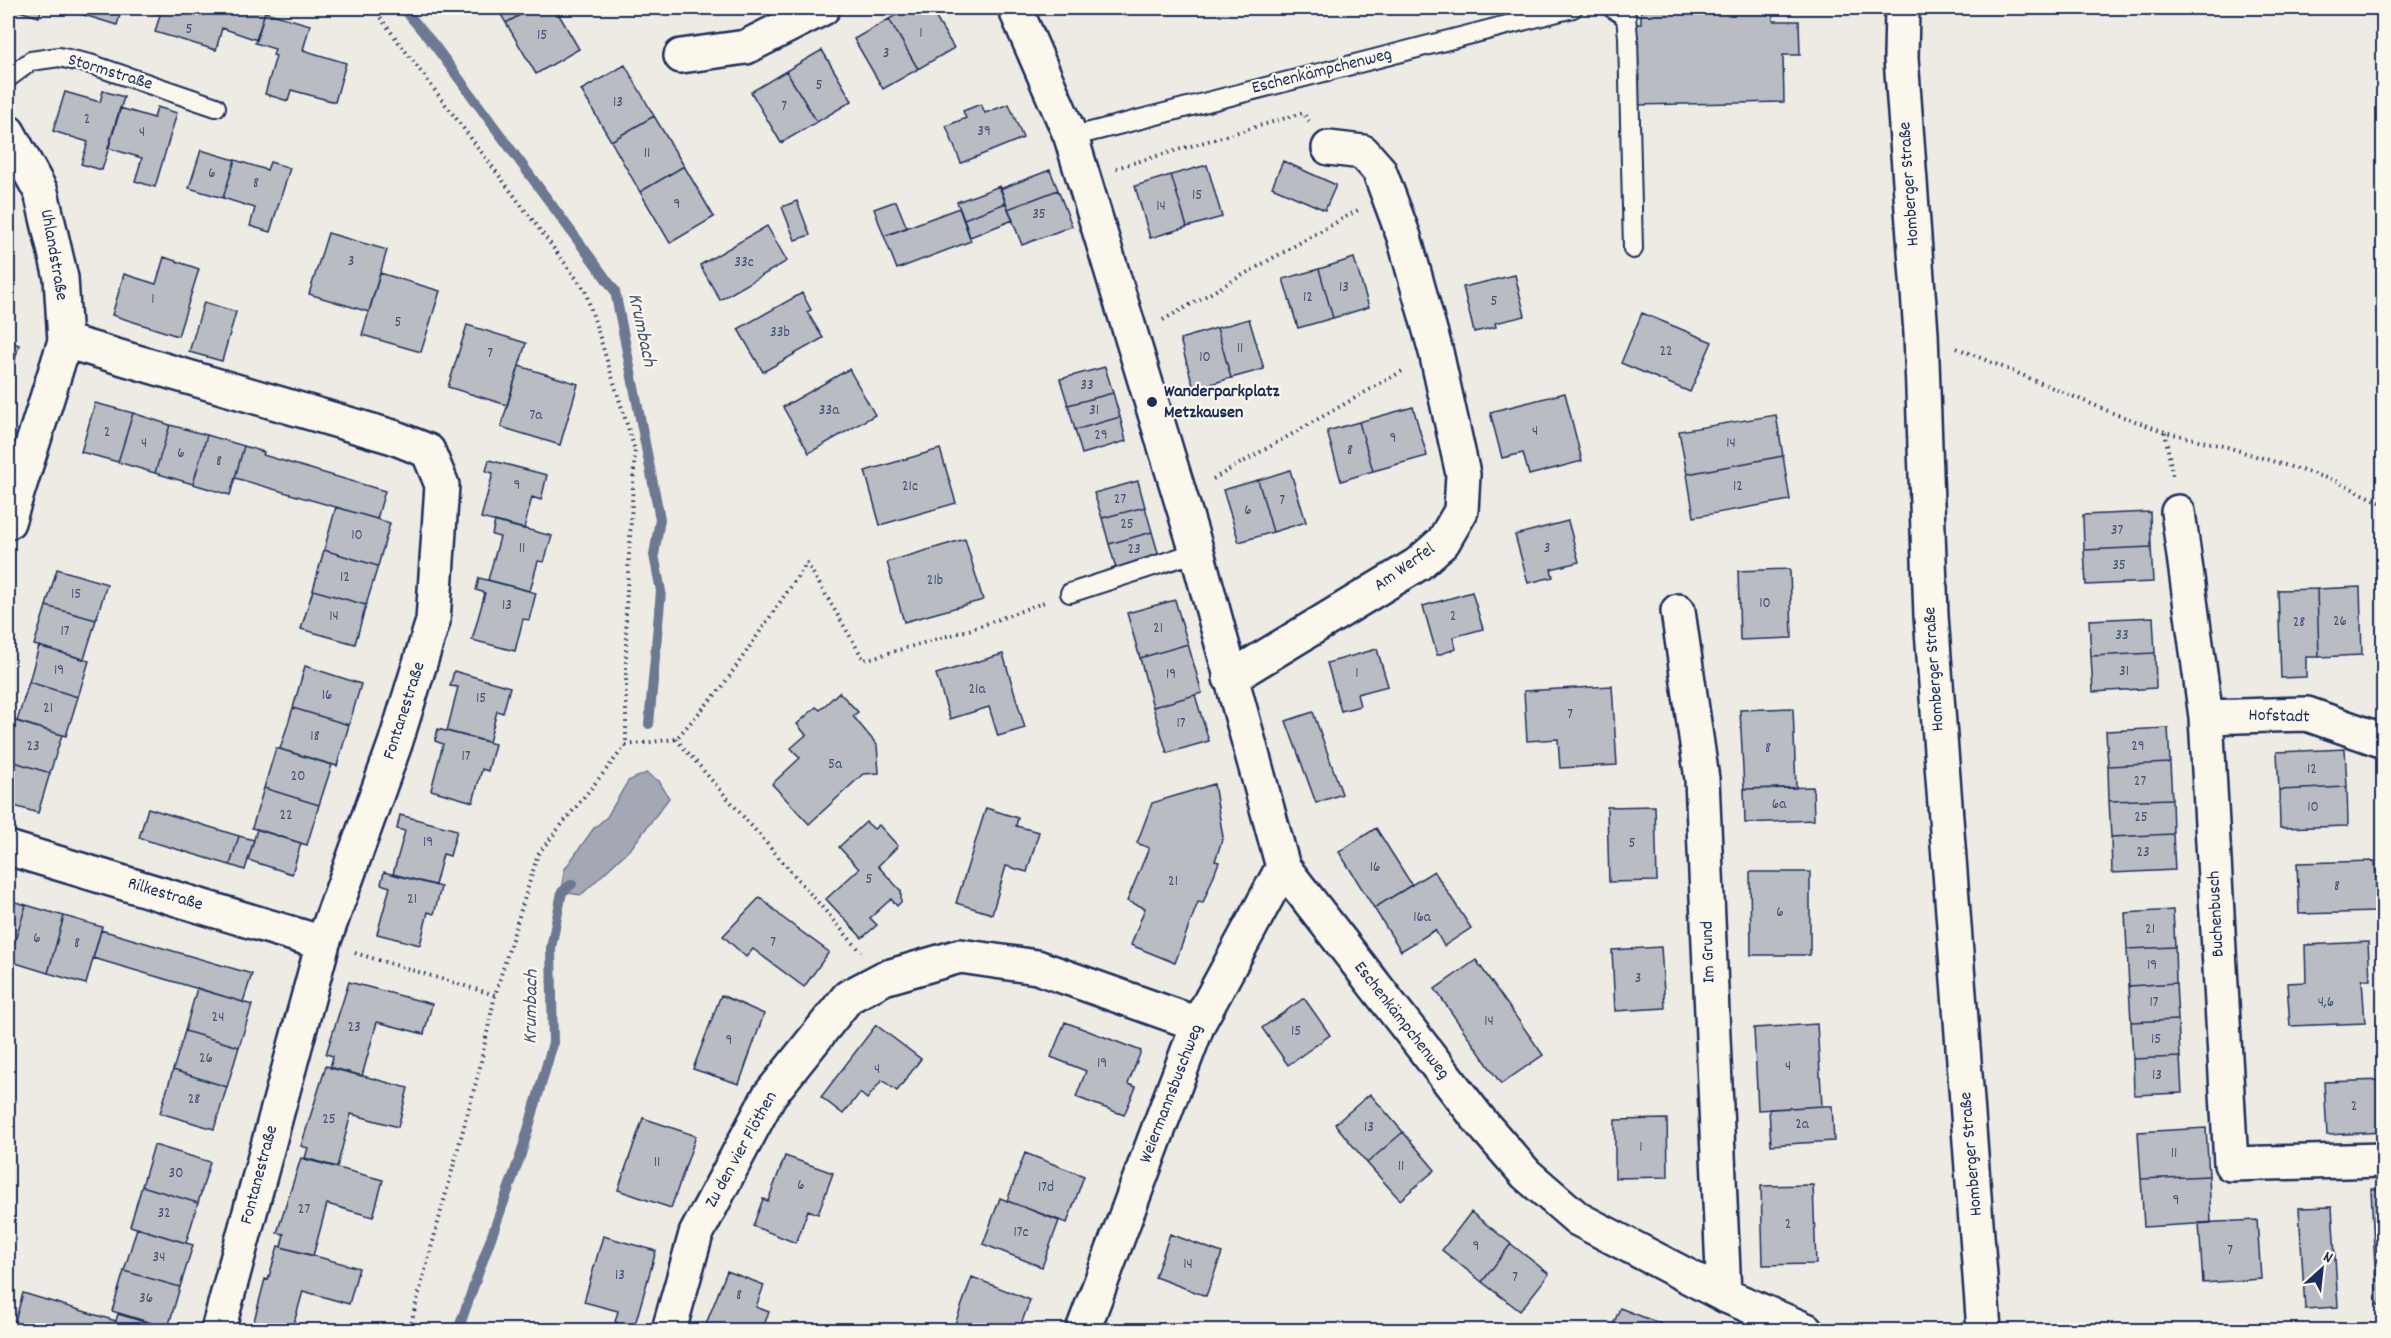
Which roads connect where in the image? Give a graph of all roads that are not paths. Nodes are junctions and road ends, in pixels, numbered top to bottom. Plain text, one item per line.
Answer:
1 (823, 8) edge
2 (1015, 8) edge
3 (1573, 8) edge
4 (1612, 8) edge
5 (1902, 8) edge
6 (681, 56) dead end
7 (8, 78) edge
8 (216, 107) dead end
9 (8, 132) edge
10 (1071, 137) junction
11 (1329, 148) road end
12 (1633, 249) dead end
13 (65, 341) junction
14 (2178, 512) road end
15 (8, 522) edge
16 (1197, 552) junction
17 (1070, 593) road end
18 (1678, 612) dead end
19 (1230, 678) junction
20 (2206, 717) junction
21 (2384, 741) edge
22 (8, 848) edge
23 (1283, 867) junction
24 (323, 943) junction
25 (1198, 1024) junction
26 (2384, 1160) edge
27 (1724, 1295) junction
28 (218, 1330) edge
29 (669, 1330) edge
30 (1083, 1330) edge
31 (1806, 1330) edge
32 (1984, 1330) edge

1 - 6 street
2 - 10 street, Eschenkämpchenweg
3 - 10 lane, Eschenkämpchenweg
4 - 12 lane
5 - 32 street, Homberger Straße
7 - 8 lane, Stormstraße
9 - 13 street, Uhlandstraße
10 - 16 street, Eschenkämpchenweg
11 - 19 street, Am Werfel
13 - 15 street, Uhlandstraße
13 - 24 street, Fontanestraße
14 - 20 street, Buchenbusch
16 - 17 lane
16 - 19 street, Eschenkämpchenweg
18 - 27 street, Im Grund
19 - 23 street, Eschenkämpchenweg
20 - 21 street, Hofstadt
20 - 26 street, Buchenbusch
22 - 24 street, Rilkestraße
23 - 25 street, Weiermannsbuschweg
23 - 27 street, Eschenkämpchenweg
24 - 28 street, Fontanestraße
25 - 29 street, Zu den vier Flöthen
25 - 30 street, Weiermannsbuschweg
27 - 31 street, Eschenkämpchenweg

